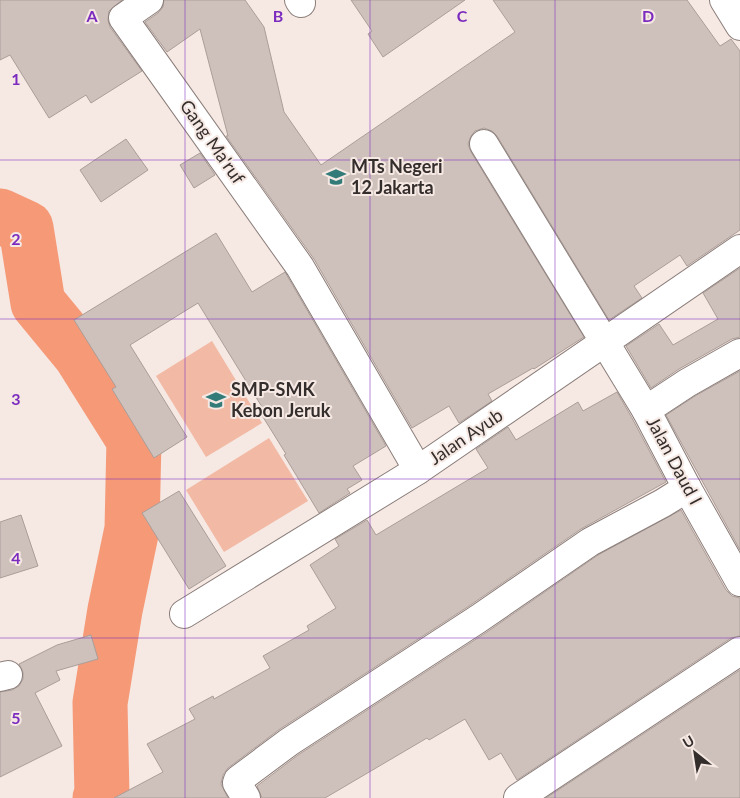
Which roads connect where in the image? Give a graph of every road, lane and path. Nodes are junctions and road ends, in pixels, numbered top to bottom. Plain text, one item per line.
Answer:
1 (149, 0) edge
2 (724, 0) edge
3 (116, 7) edge
4 (740, 26) edge
5 (484, 144) dead end
6 (740, 249) edge
7 (605, 342) junction
8 (740, 353) edge
9 (646, 410) junction
10 (418, 470) junction
11 (687, 488) junction
12 (740, 582) edge
13 (184, 614) dead end
14 (740, 651) edge
15 (246, 798) edge
16 (518, 798) edge

1 - 3 street
2 - 4 street
3 - 10 street, Gang Ma'ruf
5 - 7 street, Jalan Daud I
6 - 7 street, Jalan Ayub
7 - 9 street, Jalan Daud I
7 - 10 street, Jalan Ayub
8 - 9 street
9 - 11 street, Jalan Daud I
10 - 13 street, Jalan Ayub
11 - 12 street, Jalan Daud I
11 - 15 street
14 - 16 street

